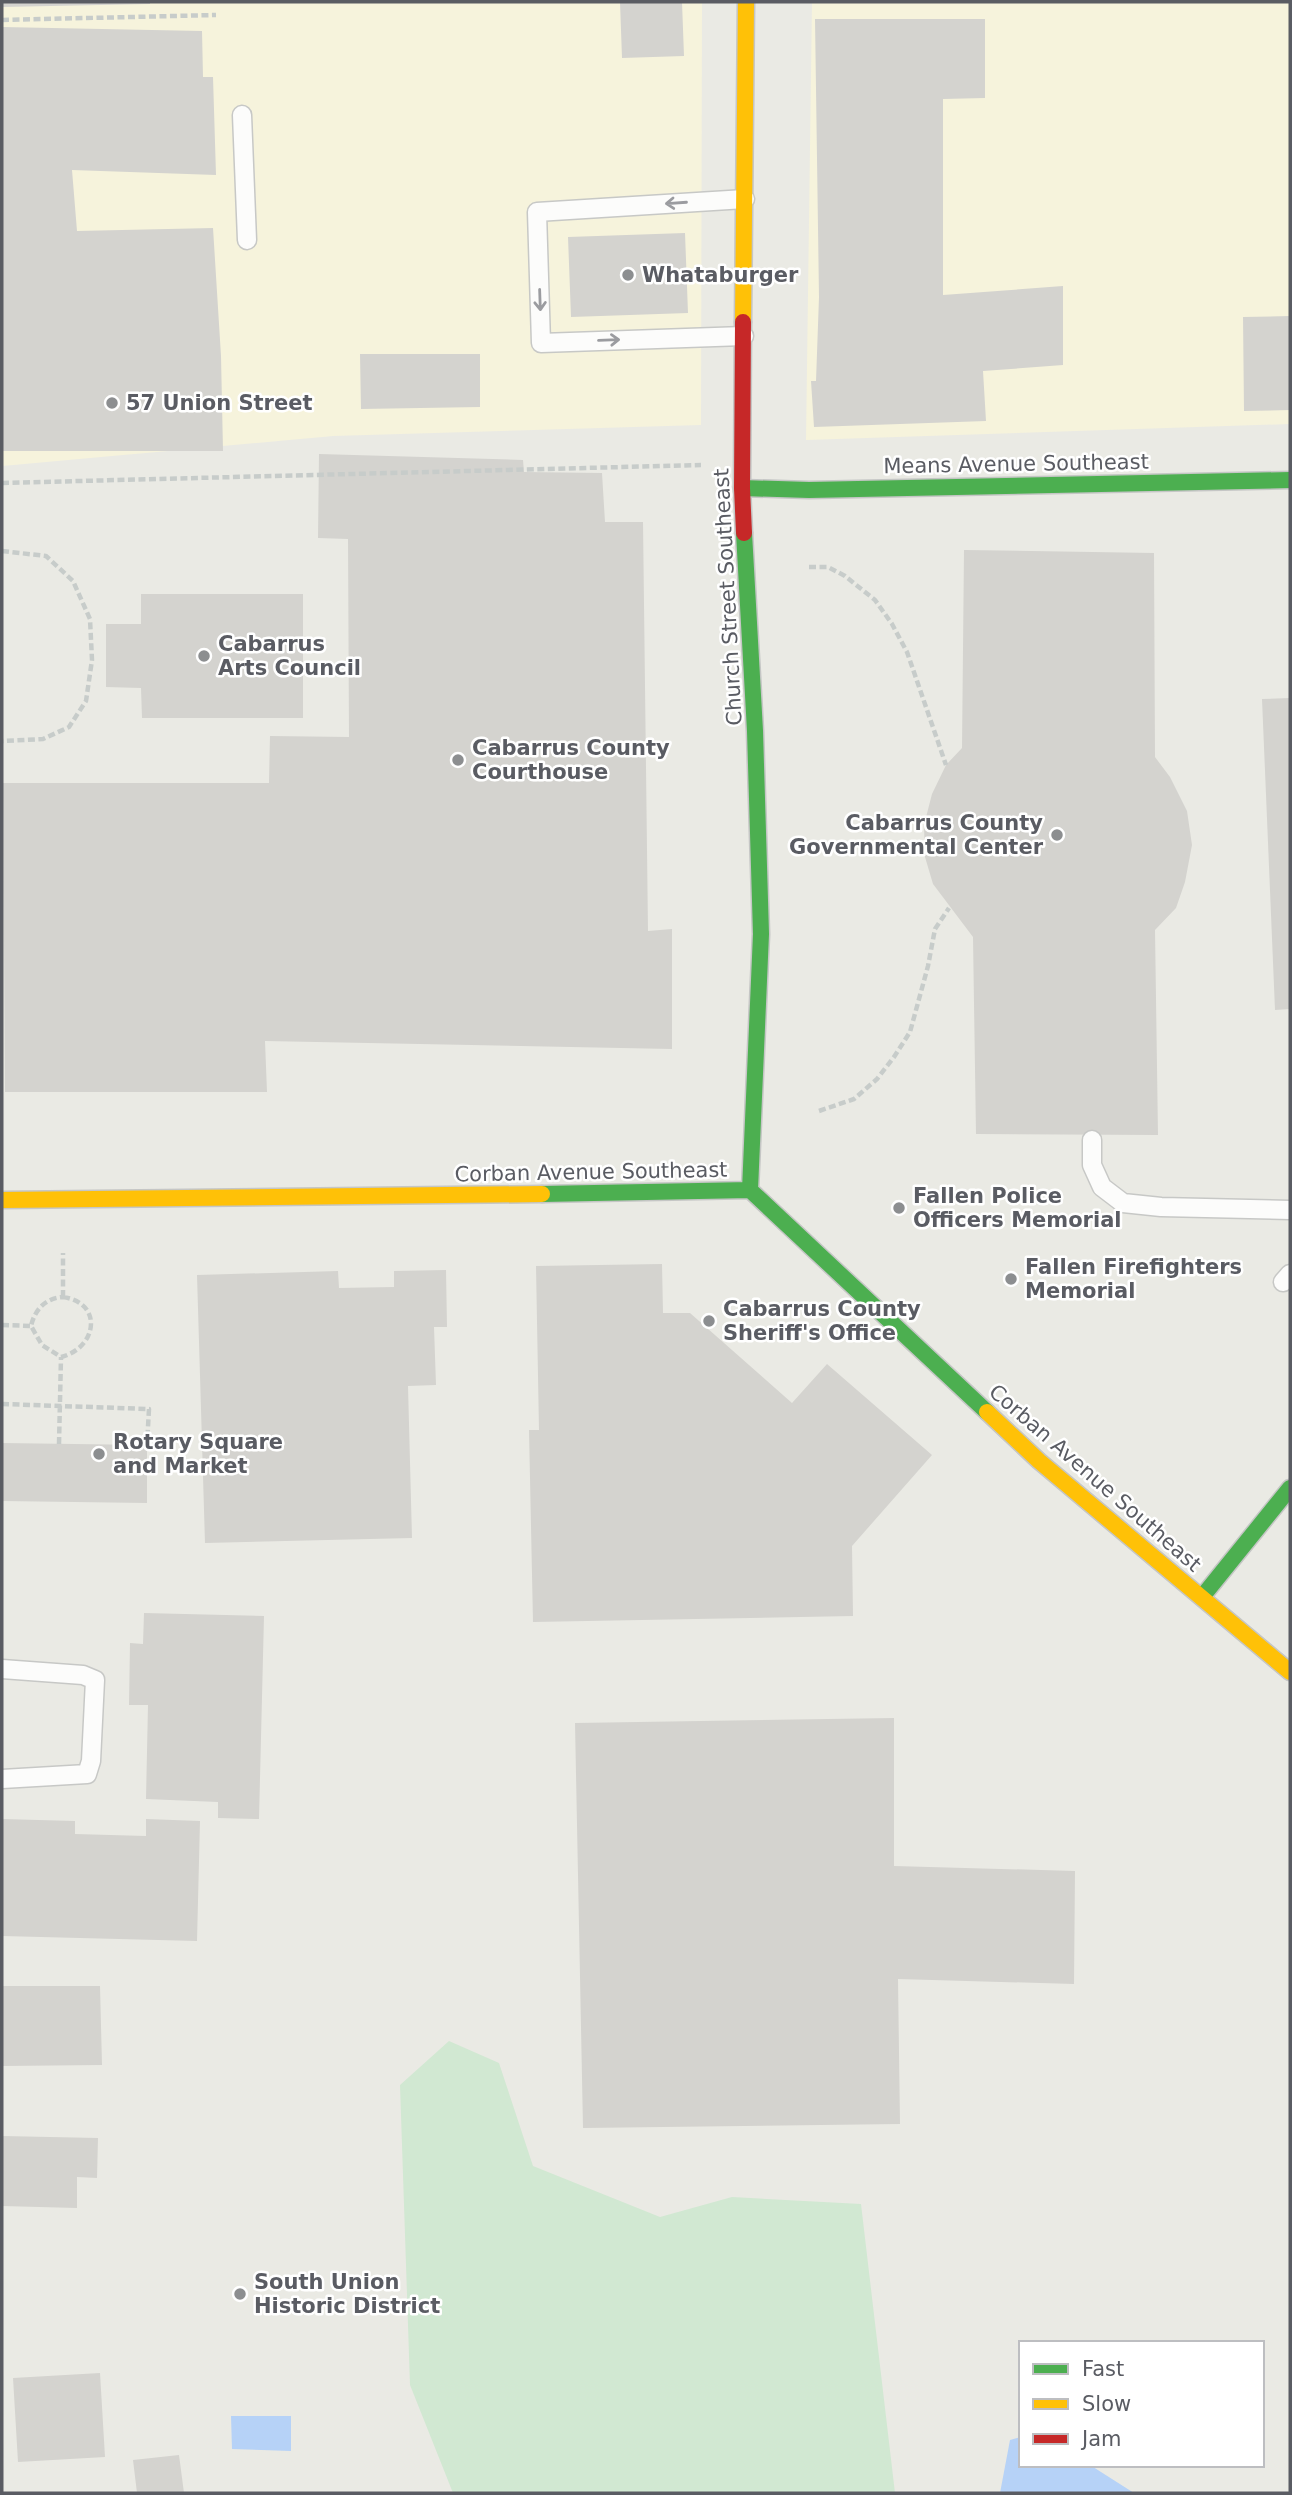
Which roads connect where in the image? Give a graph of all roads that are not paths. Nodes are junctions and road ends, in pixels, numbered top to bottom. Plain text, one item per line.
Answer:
1 (746, 2) edge
2 (242, 115) dead end
3 (745, 199) junction
4 (247, 240) dead end
5 (744, 336) junction
6 (1290, 480) edge
7 (742, 488) junction
8 (1092, 1140) dead end
9 (750, 1190) junction
10 (2, 1200) edge
11 (1290, 1210) edge
12 (1290, 1488) edge
13 (1202, 1597) junction
14 (2, 1669) edge
15 (1290, 1672) edge
16 (2, 1779) edge

1 - 3 main road, Church Street Southeast
2 - 4 lane
3 - 5 main road, Church Street Southeast
3 -> 5 lane
5 - 7 main road, Church Street Southeast
6 - 7 main road, Means Avenue Southeast
7 - 9 main road, Church Street Southeast
8 - 11 lane
9 - 10 main road, Corban Avenue Southeast
9 - 13 main road, Corban Avenue Southeast
12 - 13 main road
13 - 15 main road, Corban Avenue Southeast
14 - 16 lane

